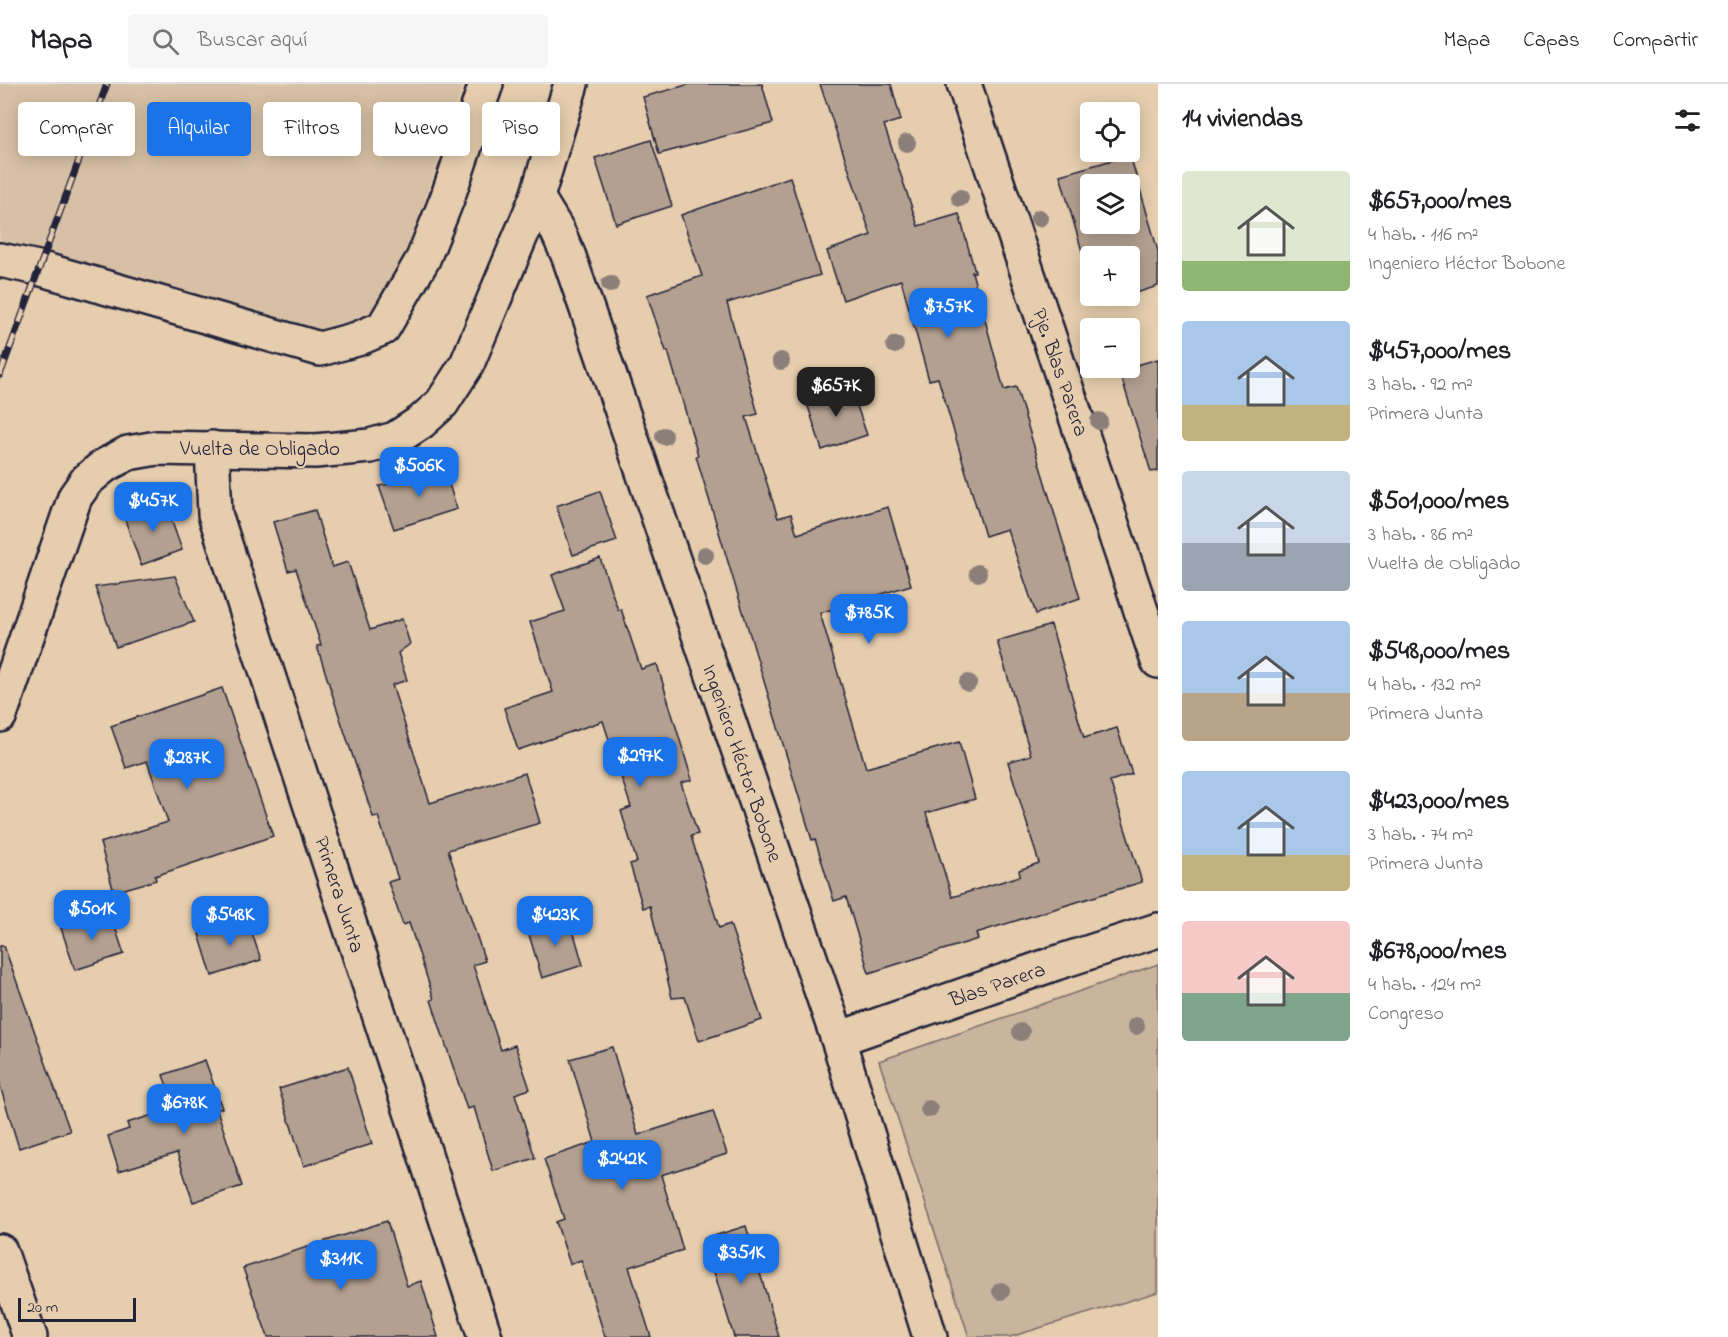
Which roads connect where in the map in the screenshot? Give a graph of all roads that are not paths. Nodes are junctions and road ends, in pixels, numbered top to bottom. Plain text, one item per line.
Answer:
1 (486, 84) edge
2 (572, 84) edge
3 (964, 84) edge
4 (537, 197) junction
5 (0, 260) edge
6 (212, 448) junction
7 (1158, 661) edge
8 (0, 715) edge
9 (1158, 930) edge
10 (838, 1040) junction
11 (0, 1251) edge
12 (30, 1337) edge
13 (485, 1337) edge
14 (930, 1337) edge

1 - 5 street
2 - 4 street, Vuelta de Obligado
3 - 7 street, Pje. Blas Parera
4 - 6 street, Vuelta de Obligado
4 - 10 street, Ingeniero Héctor Bobone
6 - 8 street, Vuelta de Obligado
6 - 13 street, Primera Junta
9 - 10 street, Blas Parera
10 - 14 street, Ingeniero Héctor Bobone
11 - 12 street

